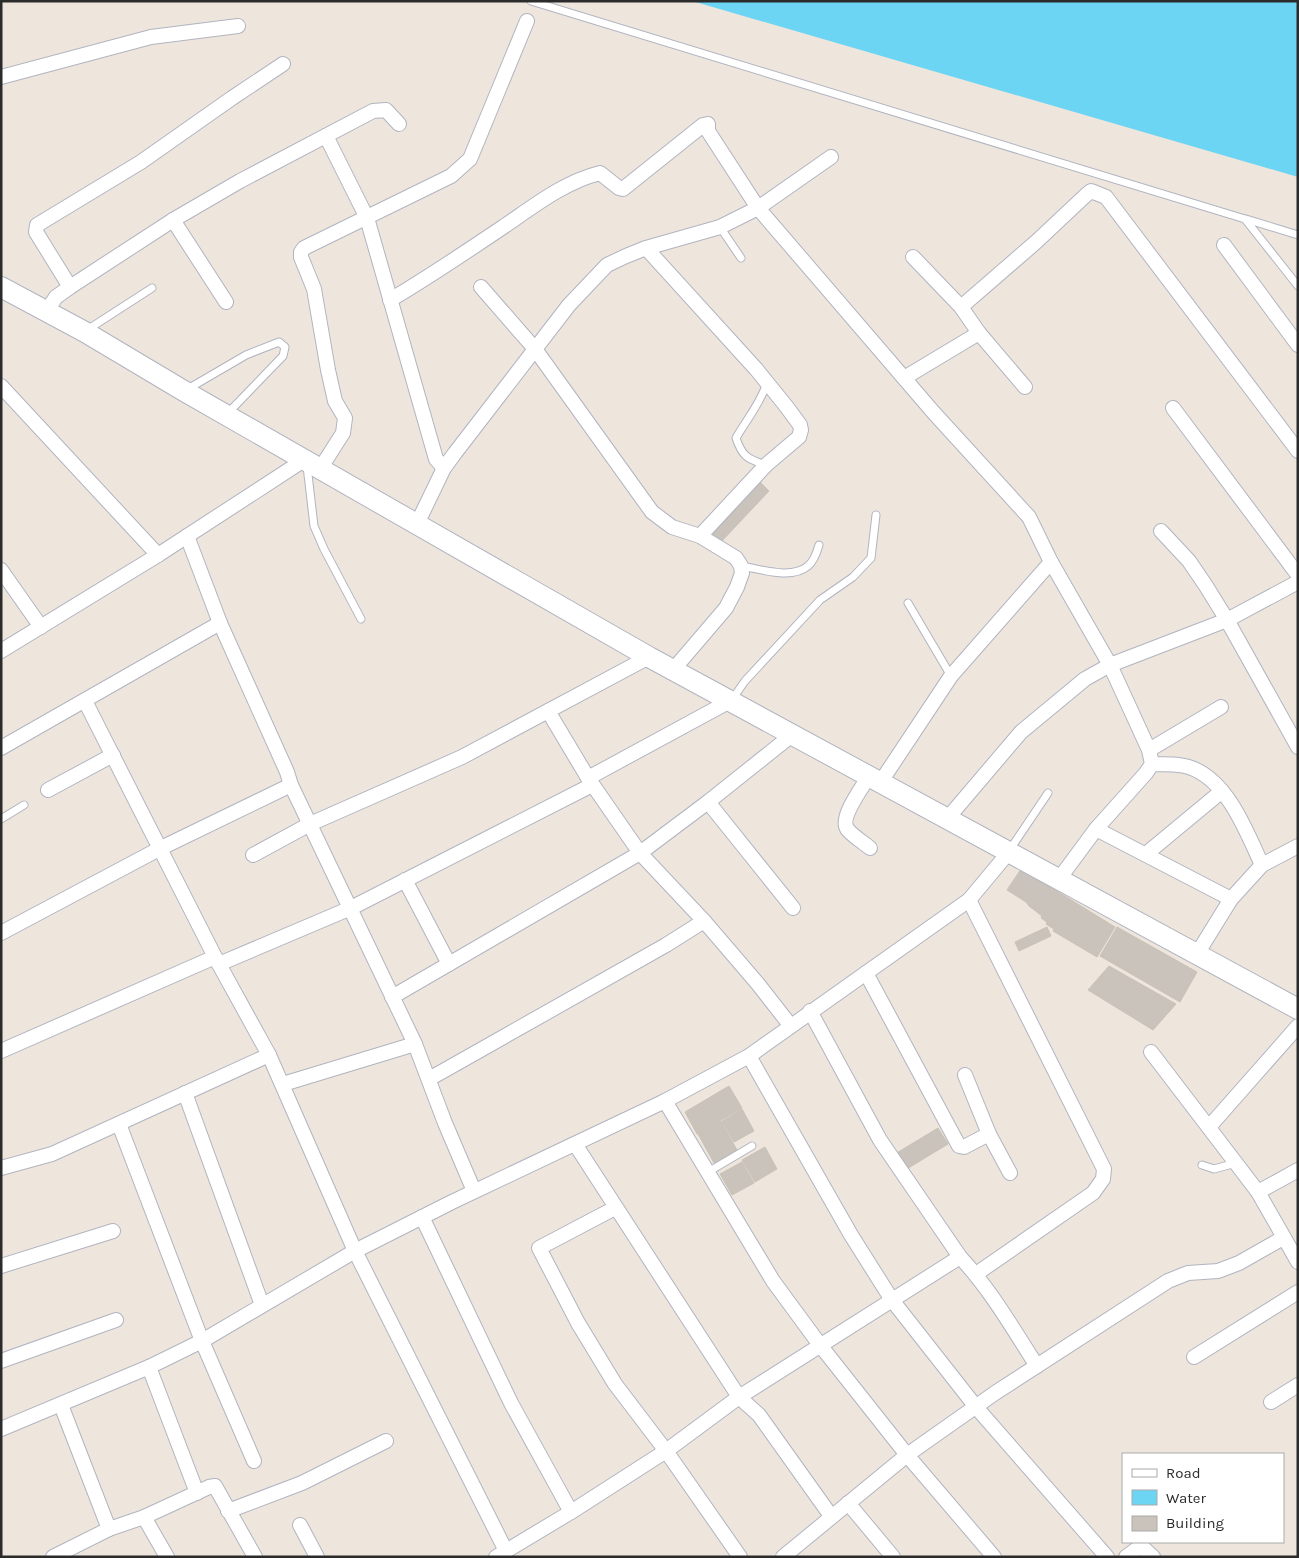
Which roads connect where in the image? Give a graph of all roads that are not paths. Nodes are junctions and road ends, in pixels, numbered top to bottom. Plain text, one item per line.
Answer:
1 (531, 1) edge
2 (527, 21) dead end
3 (238, 26) dead end
4 (283, 64) dead end
5 (1, 77) edge
6 (399, 124) dead end
7 (326, 136) junction
8 (831, 156) dead end
9 (758, 208) junction
10 (367, 218) junction
11 (1245, 219) junction
12 (173, 220) junction
13 (720, 226) junction
14 (1298, 234) edge
15 (1224, 244) dead end
16 (646, 248) junction
17 (913, 257) dead end
18 (741, 258) dead end
19 (1298, 286) edge
20 (1, 287) edge
21 (70, 287) junction
22 (481, 287) dead end
23 (152, 288) dead end
24 (390, 300) junction
25 (226, 302) dead end
26 (960, 307) junction
27 (46, 312) junction
28 (85, 332) junction
29 (979, 333) junction
30 (1298, 345) edge
31 (535, 349) junction
32 (904, 378) junction
33 (766, 383) junction
34 (1, 386) edge
35 (1024, 387) dead end
36 (184, 391) junction
37 (1173, 408) dead end
38 (226, 415) junction
39 (1298, 451) edge
40 (310, 464) junction
41 (766, 466) junction
42 (444, 468) junction
43 (876, 515) dead end
44 (417, 524) junction
45 (1161, 531) dead end
46 (187, 536) junction
47 (700, 536) junction
48 (819, 545) dead end
49 (158, 555) junction
50 (1051, 562) junction
51 (741, 566) junction
52 (1, 570) edge
53 (1298, 575) edge
54 (1298, 582) edge
55 (908, 603) dead end
56 (361, 619) dead end
57 (1226, 620) junction
58 (220, 624) junction
59 (41, 627) junction
60 (1, 651) edge
61 (649, 657) junction
62 (1110, 665) junction
63 (673, 670) junction
64 (951, 676) junction
65 (85, 702) junction
66 (730, 702) junction
67 (1221, 707) dead end
68 (548, 711) junction
69 (792, 735) junction
70 (1298, 747) edge
71 (1, 748) edge
72 (1149, 750) junction
73 (113, 754) junction
74 (1152, 764) junction
75 (874, 780) junction
76 (590, 781) junction
77 (291, 785) junction
78 (48, 790) dead end
79 (1222, 791) junction
80 (1048, 794) dead end
81 (708, 802) junction
82 (24, 805) dead end
83 (1, 819) edge
84 (947, 819) junction
85 (310, 824) junction
86 (1096, 829) junction
87 (1298, 846) edge
88 (870, 848) dead end
89 (159, 849) junction
90 (1008, 852) junction
91 (640, 853) junction
92 (1146, 854) junction
93 (253, 855) dead end
94 (1262, 866) junction
95 (1059, 879) junction
96 (405, 880) junction
97 (1231, 899) junction
98 (969, 900) junction
99 (351, 908) junction
100 (793, 908) dead end
101 (704, 921) junction
102 (1, 933) edge
103 (1197, 954) junction
104 (217, 960) junction
105 (449, 964) junction
106 (866, 972) junction
107 (392, 997) junction
108 (1298, 1009) edge
109 (810, 1011) junction
110 (790, 1025) junction
111 (1298, 1026) edge
112 (415, 1044) junction
113 (1, 1051) edge
114 (1151, 1052) dead end
115 (269, 1055) junction
116 (749, 1056) junction
117 (965, 1075) dead end
118 (429, 1079) junction
119 (283, 1084) junction
120 (185, 1093) junction
121 (665, 1101) junction
122 (119, 1124) junction
123 (1209, 1127) junction
124 (989, 1134) junction
125 (575, 1144) junction
126 (752, 1146) dead end
127 (1236, 1163) junction
128 (1202, 1165) dead end
129 (1, 1168) edge
130 (1298, 1170) edge
131 (708, 1172) junction
132 (1010, 1174) dead end
133 (474, 1191) junction
134 (1258, 1192) junction
135 (615, 1208) junction
136 (422, 1217) junction
137 (113, 1231) dead end
138 (1283, 1238) junction
139 (355, 1251) junction
140 (960, 1257) junction
141 (1298, 1262) edge
142 (1, 1266) edge
143 (976, 1274) junction
144 (1298, 1292) edge
145 (892, 1300) junction
146 (262, 1305) junction
147 (116, 1320) dead end
148 (202, 1341) junction
149 (820, 1345) junction
150 (1194, 1357) dead end
151 (1, 1361) edge
152 (1037, 1366) junction
153 (149, 1367) junction
154 (1298, 1385) edge
155 (740, 1397) junction
156 (1271, 1402) dead end
157 (61, 1405) junction
158 (976, 1407) junction
159 (1, 1428) edge
160 (386, 1441) dead end
161 (666, 1451) junction
162 (907, 1455) junction
163 (254, 1461) dead end
164 (197, 1493) junction
165 (848, 1503) junction
166 (228, 1511) junction
167 (571, 1512) junction
168 (831, 1516) junction
169 (144, 1517) junction
170 (300, 1525) dead end
171 (109, 1529) junction
172 (77, 1552) edge
173 (501, 1554) edge
174 (53, 1557) edge
175 (167, 1557) edge
176 (254, 1557) edge
177 (318, 1557) edge
178 (740, 1557) edge
179 (783, 1557) edge
180 (893, 1557) edge
181 (994, 1557) edge
182 (1107, 1557) edge
183 (1126, 1557) edge
184 (1153, 1557) edge

1 - 11 lane
2 - 10 street
3 - 5 street
4 - 21 street
6 - 7 street
7 - 10 street
7 - 12 street
8 - 9 street
9 - 13 street
9 - 24 street
9 - 32 street
10 - 24 street
10 - 40 street
11 - 14 lane
11 - 19 lane
12 - 21 street
12 - 25 street
13 - 16 street
13 - 18 lane
15 - 30 street
16 - 31 street
16 - 33 street
17 - 26 street
20 - 27 street
21 - 27 street
22 - 31 street
23 - 28 lane
24 - 42 street
26 - 29 street
26 - 39 street
27 - 28 street
28 - 36 street
29 - 32 street
29 - 35 street
31 - 42 street
31 - 47 street
32 - 50 street
33 - 41 lane
33 - 41 street
34 - 49 street
36 - 38 street
36 - 38 lane
37 - 53 street
38 - 40 street
40 - 44 street
40 - 46 street
40 - 56 lane
41 - 47 street
42 - 44 street
43 - 66 lane
44 - 61 street
45 - 57 street
46 - 49 street
46 - 58 street
47 - 51 street
48 - 51 lane
49 - 59 street
50 - 62 street
50 - 64 street
51 - 63 street
52 - 59 street
54 - 57 street
55 - 64 lane
57 - 62 street
57 - 70 street
58 - 65 street
58 - 77 street
59 - 60 street
61 - 63 street
61 - 68 street
62 - 72 street
62 - 84 street
63 - 66 street
64 - 75 street
65 - 71 street
65 - 73 street
66 - 69 street
66 - 76 street
67 - 72 street
68 - 76 street
68 - 85 street
69 - 75 street
69 - 81 street
72 - 74 street
73 - 78 street
73 - 89 street
74 - 79 street
74 - 86 street
75 - 84 street
75 - 88 street
76 - 91 street
76 - 96 street
77 - 85 street
77 - 89 street
79 - 92 street
79 - 94 street
80 - 90 lane
81 - 91 street
81 - 100 street
82 - 83 lane
84 - 90 street
85 - 93 street
85 - 99 street
86 - 92 street
86 - 95 street
87 - 94 street
89 - 102 street
89 - 104 street
90 - 95 street
90 - 98 street
91 - 101 street
91 - 105 street
92 - 97 street
94 - 97 street
95 - 103 street
96 - 99 street
96 - 105 street
97 - 103 street
98 - 106 street
98 - 143 street
99 - 104 street
99 - 107 street
101 - 110 street
101 - 118 street
103 - 108 street
104 - 113 street
104 - 115 street
105 - 107 street
106 - 109 street
106 - 124 street
107 - 112 street
109 - 110 street
109 - 140 street
110 - 116 street
111 - 123 street
112 - 118 street
112 - 119 street
114 - 123 street
115 - 119 street
115 - 120 street
116 - 121 street
116 - 145 street
117 - 124 street
118 - 133 street
119 - 139 street
120 - 122 street
120 - 146 street
121 - 125 street
121 - 131 street
122 - 129 street
122 - 148 street
123 - 127 street
124 - 132 street
125 - 133 street
125 - 135 street
126 - 131 lane
127 - 128 lane
127 - 134 street
130 - 134 street
131 - 149 street
133 - 136 street
134 - 138 street
135 - 155 street
135 - 161 street
136 - 139 street
136 - 167 street
137 - 142 street
138 - 141 street
138 - 152 street
139 - 146 street
139 - 173 street
140 - 143 street
140 - 145 street
143 - 152 street
144 - 150 street
145 - 149 street
145 - 158 street
146 - 148 street
147 - 151 street
148 - 153 street
148 - 163 street
149 - 155 street
149 - 162 street
152 - 158 street
153 - 157 street
153 - 164 street
154 - 156 street
155 - 161 street
155 - 168 street
157 - 159 street
157 - 171 street
158 - 162 street
158 - 182 street
160 - 166 street
161 - 167 street
161 - 178 street
162 - 165 street
162 - 181 street
164 - 166 street
164 - 169 street
165 - 168 street
165 - 180 street
166 - 176 street
167 - 173 street
168 - 179 street
169 - 171 street
169 - 175 street
170 - 177 street
171 - 172 street
172 - 174 street
183 - 184 street

